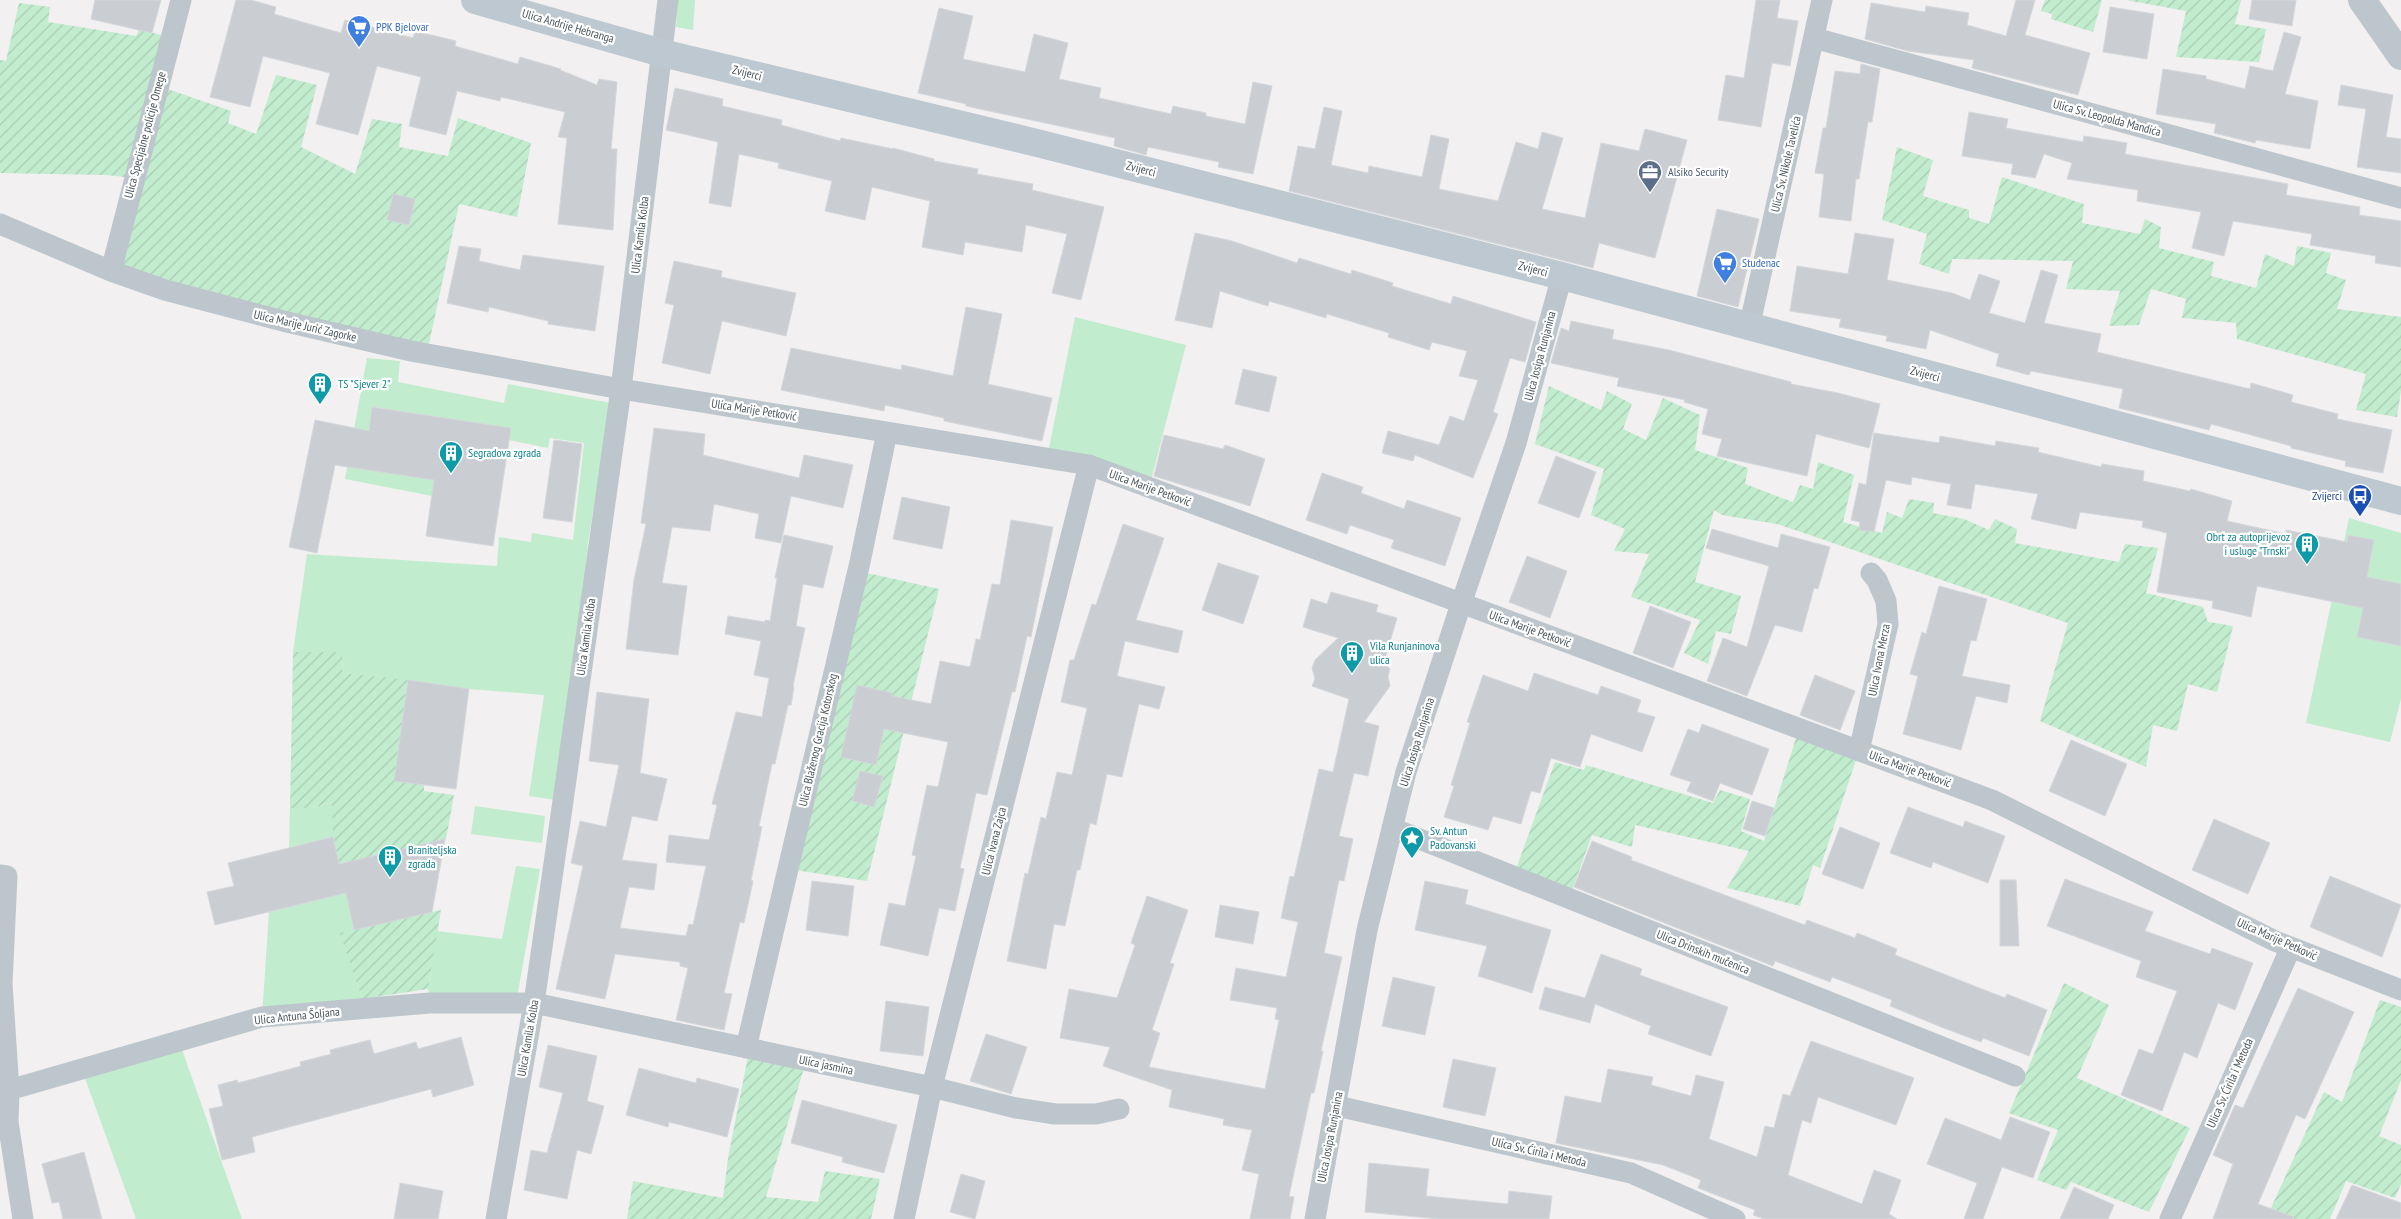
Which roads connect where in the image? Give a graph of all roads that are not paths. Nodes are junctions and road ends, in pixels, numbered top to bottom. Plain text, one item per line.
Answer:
1 (181, 0) edge
2 (475, 0) edge
3 (668, 0) edge
4 (1822, 0) edge
5 (2362, 0) edge
6 (1814, 38) junction
7 (662, 53) junction
8 (2401, 56) edge
9 (2401, 198) edge
10 (0, 224) edge
11 (111, 271) junction
12 (1562, 276) junction
13 (1749, 328) junction
14 (621, 389) junction
15 (887, 432) junction
16 (1089, 465) junction
17 (2401, 501) edge
18 (1871, 573) dead end
19 (1461, 604) junction
20 (1859, 751) junction
21 (1392, 828) junction
22 (4, 876) edge
23 (2291, 947) junction
24 (2401, 990) edge
25 (534, 1003) junction
26 (746, 1048) junction
27 (2015, 1076) dead end
28 (932, 1087) junction
29 (5, 1090) edge
30 (1336, 1106) junction
31 (1119, 1109) dead end
32 (23, 1219) edge
33 (496, 1219) edge
34 (904, 1219) edge
35 (1315, 1219) edge
36 (1734, 1219) edge
37 (2170, 1219) edge

1 - 11 street, Ulica Specijalne policije Omege
2 - 7 main road, Ulica Andrije Hebranga
3 - 7 street, Ulica Kamila Kolba
4 - 6 street, Ulica Sv. Nikole Tavelića
5 - 8 street
6 - 9 street, Ulica Sv. Leopolda Mandića
6 - 13 street, Ulica Sv. Nikole Tavelića
7 - 12 main road, Zvijerci
7 - 14 street, Ulica Kamila Kolba
10 - 11 street, Ulica Marije Jurić Zagorke
11 - 14 street, Ulica Marije Jurić Zagorke
12 - 13 main road, Zvijerci
12 - 19 street, Ulica Josipa Runjanina
13 - 17 main road, Zvijerci
14 - 15 street, Ulica Marije Petković
14 - 25 street, Ulica Kamila Kolba
15 - 16 street, Ulica Marije Petković
15 - 26 street, Ulica Blaženog Gracija Kotorskog
16 - 19 street, Ulica Marije Petković
16 - 28 street, Ulica Ivana Zajca
18 - 20 street, Ulica Ivana Merza
19 - 20 street, Ulica Marije Petković
19 - 21 street, Ulica Josipa Runjanina
20 - 23 street, Ulica Marije Petković
21 - 27 street, Ulica Drinskih mučenica
21 - 30 street, Ulica Josipa Runjanina
22 - 29 street
23 - 24 street, Ulica Marije Petković
23 - 37 street, Ulica Sv. Ćirila i Metoda
25 - 26 street, Ulica jasmina
25 - 29 street, Ulica Antuna Šoljana
25 - 33 street, Ulica Kamila Kolba
26 - 28 street, Ulica jasmina
28 - 31 street, Ulica jasmina
28 - 34 street, Ulica Ivana Zajca
29 - 32 street
30 - 35 street, Ulica Josipa Runjanina
30 - 36 street, Ulica Sv. Ćirila i Metoda

